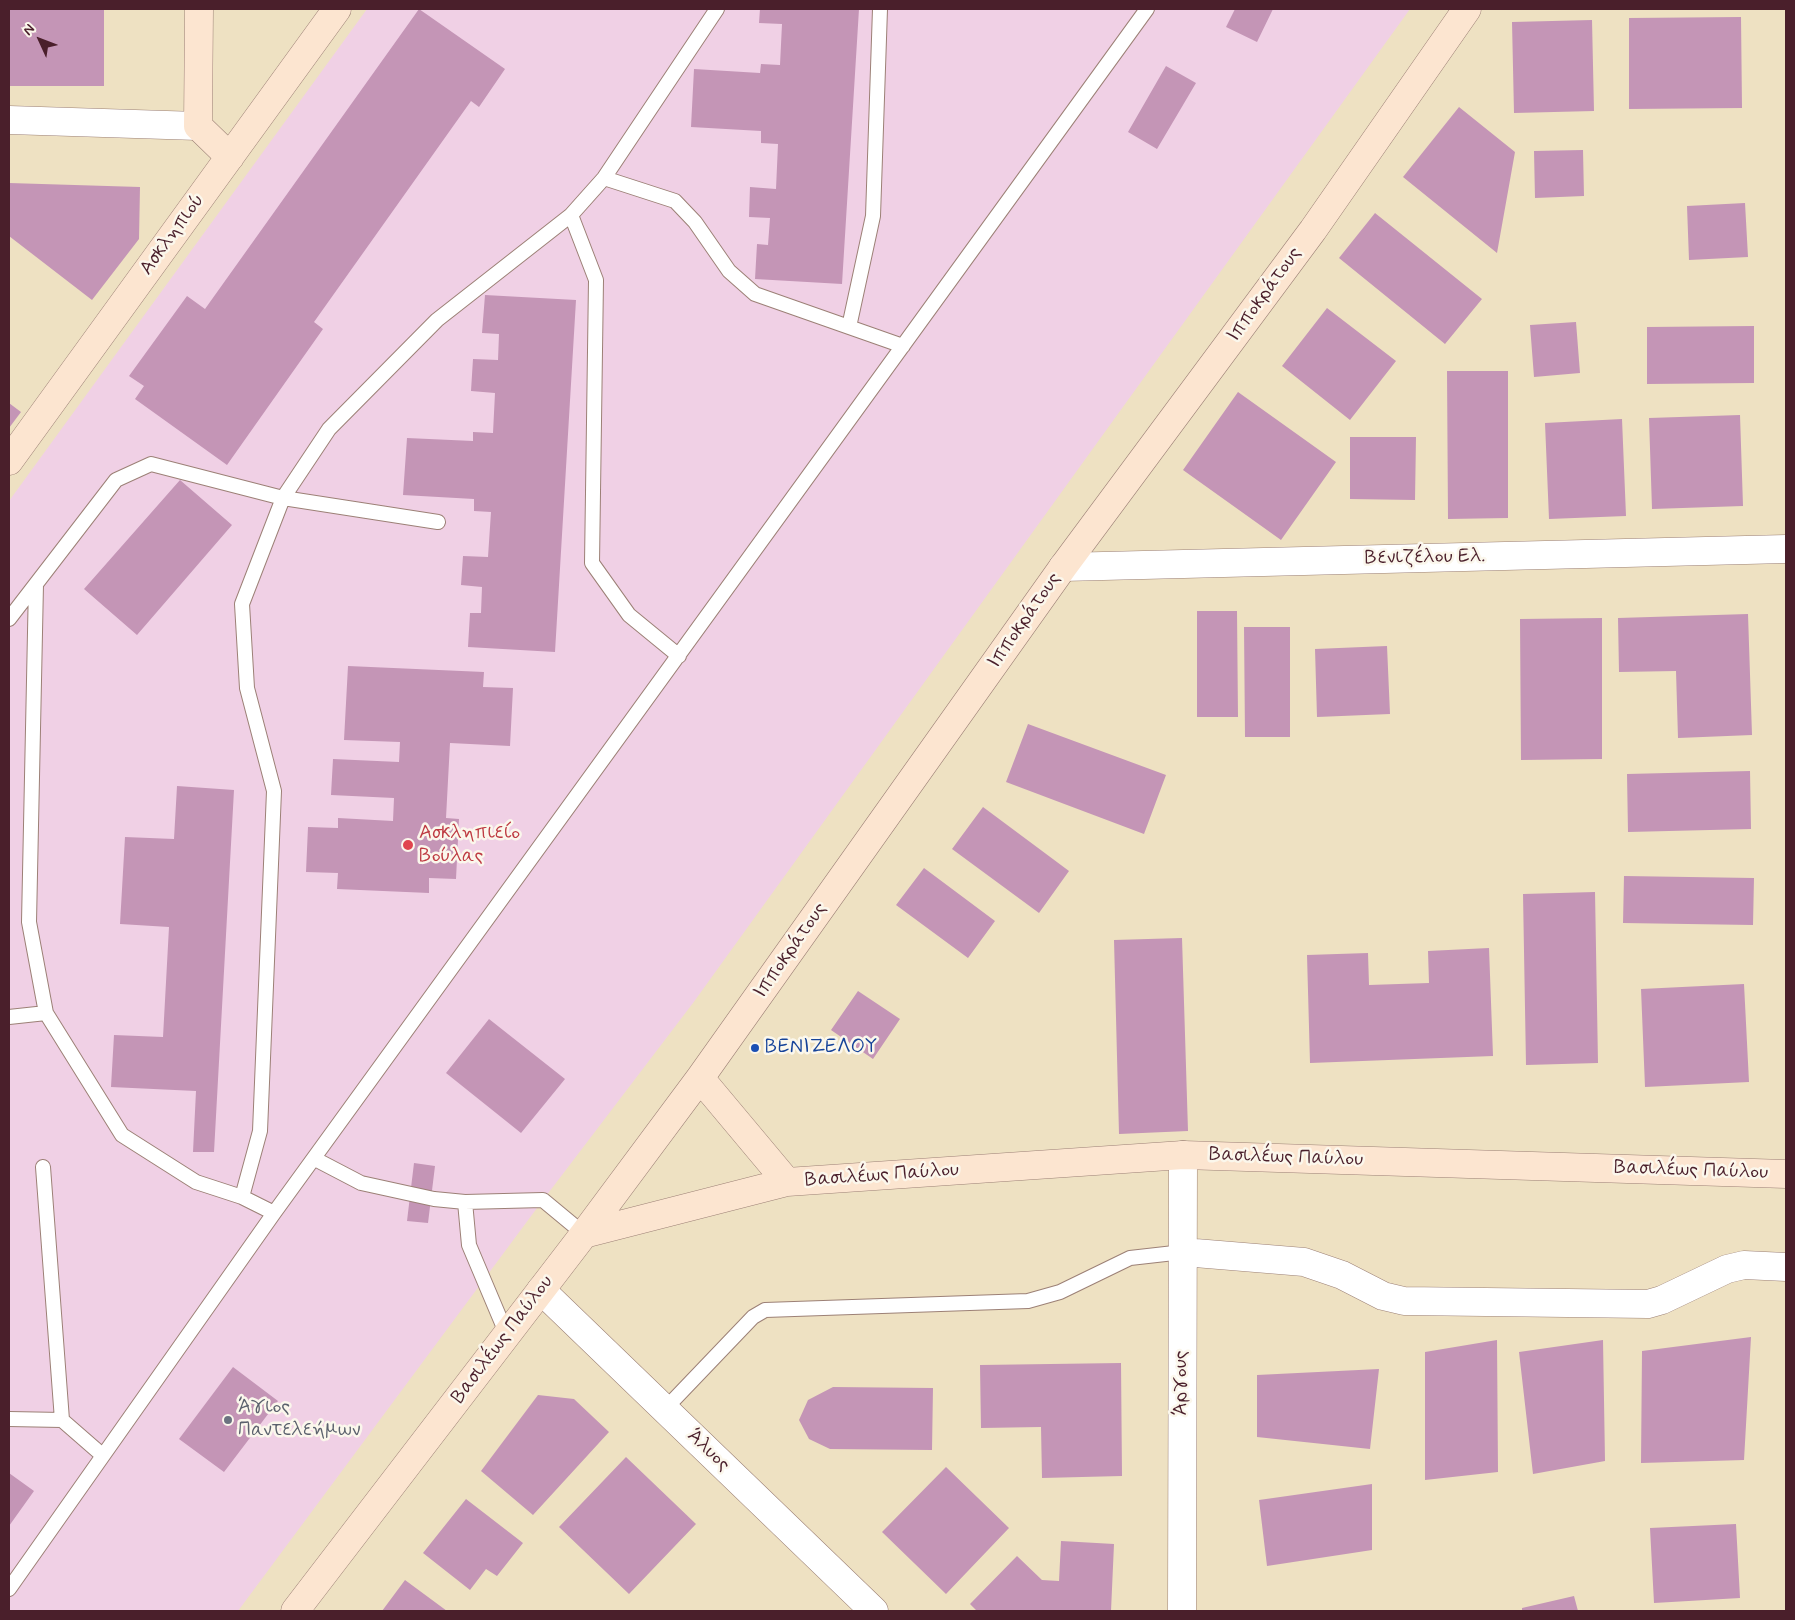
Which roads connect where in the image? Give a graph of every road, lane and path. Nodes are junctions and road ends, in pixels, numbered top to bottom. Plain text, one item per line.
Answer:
1 (199, 9) edge
2 (337, 9) edge
3 (717, 9) edge
4 (880, 9) edge
5 (1467, 9) edge
6 (1143, 12) edge
7 (9, 120) edge
8 (198, 126) junction
9 (230, 157) junction
10 (604, 178) junction
11 (570, 215) junction
12 (849, 327) junction
13 (903, 346) junction
14 (9, 461) edge
15 (283, 498) junction
16 (438, 522) dead end
17 (1786, 549) edge
18 (1064, 567) junction
19 (36, 584) junction
20 (9, 619) edge
21 (679, 656) junction
22 (46, 1013) junction
23 (9, 1017) edge
24 (700, 1078) junction
25 (1183, 1155) junction
26 (315, 1159) junction
27 (43, 1167) dead end
28 (1786, 1174) edge
29 (787, 1182) junction
30 (242, 1197) junction
31 (465, 1202) junction
32 (274, 1213) junction
33 (584, 1234) junction
34 (1183, 1252) junction
35 (1786, 1266) edge
36 (541, 1290) junction
37 (507, 1335) junction
38 (664, 1409) junction
39 (9, 1418) edge
40 (62, 1420) junction
41 (102, 1454) junction
42 (9, 1589) edge
43 (295, 1611) edge
44 (874, 1611) edge
45 (1182, 1611) edge

1 - 8 street
2 - 9 street, Ασκληπιού
3 - 10 lane
4 - 12 lane
5 - 18 street, Ιπποκράτους
6 - 13 lane
7 - 8 street
8 - 9 street
9 - 14 street, Ασκληπιού
10 - 11 lane
10 - 12 lane
11 - 15 lane
11 - 21 lane
12 - 13 lane
13 - 21 lane
15 - 16 lane
15 - 19 lane
15 - 30 lane
17 - 18 street, Βενιζέλου Ελ.
18 - 24 street, Ιπποκράτους
19 - 20 lane
19 - 22 lane
21 - 26 lane
22 - 23 lane
22 - 30 lane
24 - 29 street, Βασιλέως Παύλου
24 - 33 street, Ιπποκράτους
25 - 28 street, Βασιλέως Παύλου
25 - 29 street, Βασιλέως Παύλου
25 - 34 street, Άργους
26 - 31 lane
26 - 32 lane
27 - 40 lane
29 - 33 street, Βασιλέως Παύλου
30 - 32 lane
31 - 33 lane
31 - 37 lane
32 - 41 lane
33 - 36 street, Βασιλέως Παύλου
34 - 35 street
34 - 38 lane
34 - 45 street, Άργους
36 - 37 street, Βασιλέως Παύλου
36 - 38 street, Άλυος
37 - 43 street, Βασιλέως Παύλου
38 - 44 street, Άλυος
39 - 40 lane
40 - 41 lane
41 - 42 lane

